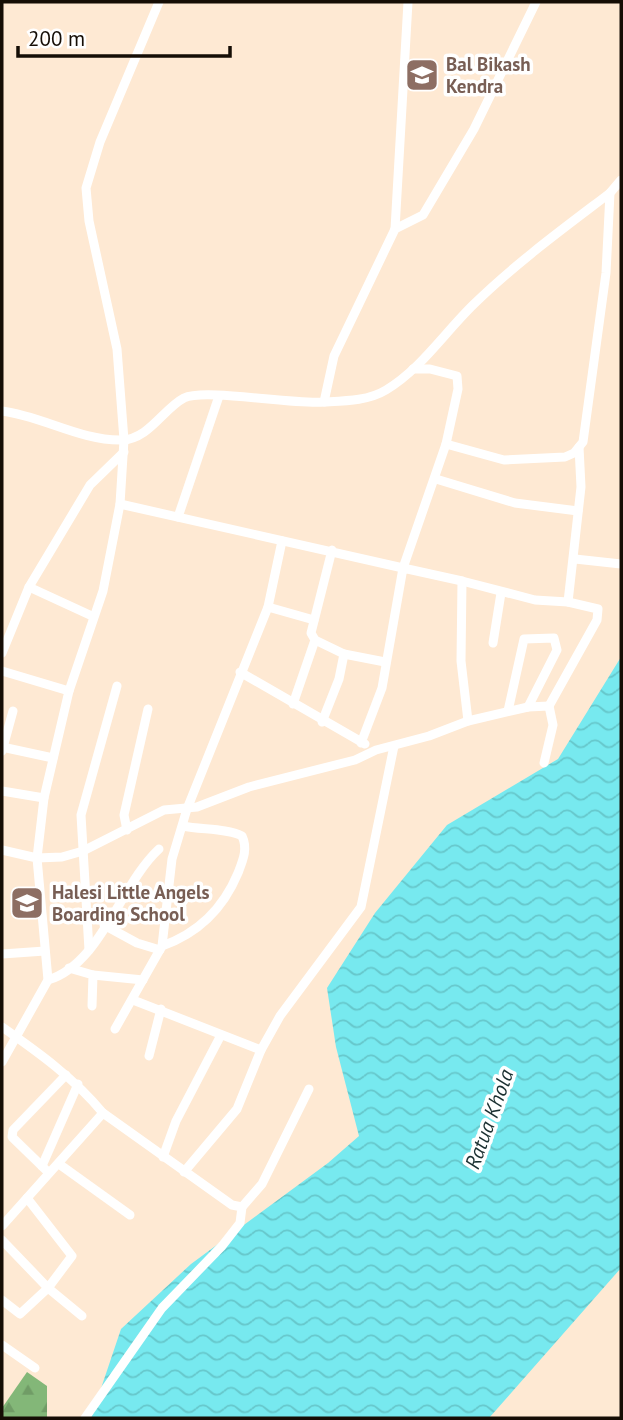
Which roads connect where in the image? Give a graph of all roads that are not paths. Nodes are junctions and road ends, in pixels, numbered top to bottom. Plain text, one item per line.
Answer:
1 (159, 2) edge
2 (408, 2) edge
3 (536, 2) edge
4 (621, 180) edge
5 (610, 193) junction
6 (396, 229) junction
7 (413, 369) junction
8 (219, 396) junction
9 (324, 402) junction
10 (3, 414) edge
11 (124, 440) junction
12 (446, 444) junction
13 (579, 447) junction
14 (124, 452) junction
15 (436, 479) junction
16 (120, 504) junction
17 (578, 511) junction
18 (178, 517) junction
19 (282, 541) junction
20 (332, 550) junction
21 (575, 559) junction
22 (621, 564) edge
23 (403, 568) junction
24 (462, 581) junction
25 (29, 587) junction
26 (500, 593) junction
27 (568, 602) junction
28 (268, 607) junction
29 (92, 616) junction
30 (314, 620) junction
31 (315, 640) junction
32 (493, 643) dead end
33 (2, 653) edge
34 (344, 654) junction
35 (385, 662) junction
36 (2, 671) edge
37 (240, 672) junction
38 (117, 686) dead end
39 (69, 691) junction
40 (293, 704) junction
41 (549, 706) junction
42 (528, 707) junction
43 (148, 709) dead end
44 (13, 711) dead end
45 (508, 711) junction
46 (468, 721) junction
47 (322, 722) junction
48 (361, 743) junction
49 (394, 746) junction
50 (2, 749) edge
51 (376, 750) junction
52 (53, 758) junction
53 (544, 763) dead end
54 (2, 791) edge
55 (44, 798) junction
56 (187, 809) junction
57 (183, 826) junction
58 (127, 830) junction
59 (159, 849) dead end
60 (2, 850) edge
61 (83, 851) junction
62 (37, 858) junction
63 (104, 925) junction
64 (161, 948) junction
65 (89, 950) junction
66 (45, 951) junction
67 (2, 954) edge
68 (69, 968) junction
69 (93, 975) junction
70 (48, 980) junction
71 (142, 980) junction
72 (133, 1000) junction
73 (92, 1006) dead end
74 (161, 1009) junction
75 (2, 1028) edge
76 (116, 1030) dead end
77 (221, 1035) junction
78 (16, 1037) junction
79 (261, 1050) junction
80 (149, 1056) dead end
81 (2, 1062) edge
82 (66, 1075) junction
83 (78, 1084) junction
84 (309, 1089) dead end
85 (103, 1113) junction
86 (163, 1157) junction
87 (59, 1164) junction
88 (45, 1169) junction
89 (184, 1172) junction
90 (27, 1198) junction
91 (242, 1207) junction
92 (130, 1215) dead end
93 (2, 1226) edge
94 (2, 1240) edge
95 (48, 1288) junction
96 (2, 1300) edge
97 (82, 1316) dead end
98 (2, 1345) edge
99 (35, 1368) dead end
100 (85, 1418) edge

1 - 11 street
2 - 6 street
3 - 6 street
4 - 5 street
5 - 7 street
5 - 13 street
6 - 9 street
7 - 9 street
7 - 12 street
8 - 9 street
8 - 11 street
8 - 18 street
10 - 11 street
11 - 14 street
12 - 13 street
12 - 15 street
13 - 17 street
14 - 16 street
14 - 25 street
15 - 17 street
15 - 23 street
16 - 18 street
16 - 29 street
17 - 21 street
18 - 19 street
19 - 20 street
19 - 28 street
20 - 23 street
20 - 30 street
21 - 22 street
21 - 27 street
23 - 24 street
23 - 35 street
24 - 26 street
24 - 46 street
25 - 29 street
25 - 33 street
26 - 27 street
26 - 32 street
27 - 41 street
28 - 30 street
28 - 37 street
29 - 39 street
30 - 31 street
31 - 34 street
31 - 40 street
34 - 35 street
34 - 47 street
35 - 48 street
36 - 39 street
37 - 40 street
37 - 56 street
38 - 61 street
39 - 52 street
40 - 47 street
41 - 42 street
41 - 53 street
42 - 45 street
42 - 45 street
43 - 58 street
44 - 50 street
45 - 46 street
46 - 49 street
47 - 48 street
48 - 51 street
49 - 51 street
49 - 79 street
50 - 52 street
51 - 56 street
52 - 55 street
54 - 55 street
55 - 62 street
56 - 57 street
56 - 58 street
57 - 64 street
57 - 64 street
58 - 61 street
59 - 63 street
60 - 62 street
61 - 62 street
61 - 65 street
62 - 66 street
63 - 64 street
63 - 65 street
64 - 71 street
65 - 68 street
66 - 67 street
66 - 70 street
68 - 69 street
68 - 70 street
69 - 71 street
69 - 73 street
70 - 78 street
71 - 72 street
72 - 74 street
72 - 76 street
74 - 77 street
74 - 80 street
75 - 78 street
77 - 79 street
77 - 86 street
78 - 81 street
78 - 82 street
79 - 89 street
82 - 83 street
82 - 88 street
83 - 85 street
83 - 88 street
84 - 91 street
85 - 86 street
85 - 87 street
86 - 89 street
87 - 88 street
87 - 92 street
88 - 90 street
89 - 91 street
90 - 93 street
90 - 95 street
91 - 100 street
94 - 95 street
95 - 96 street
95 - 97 street
98 - 99 street

